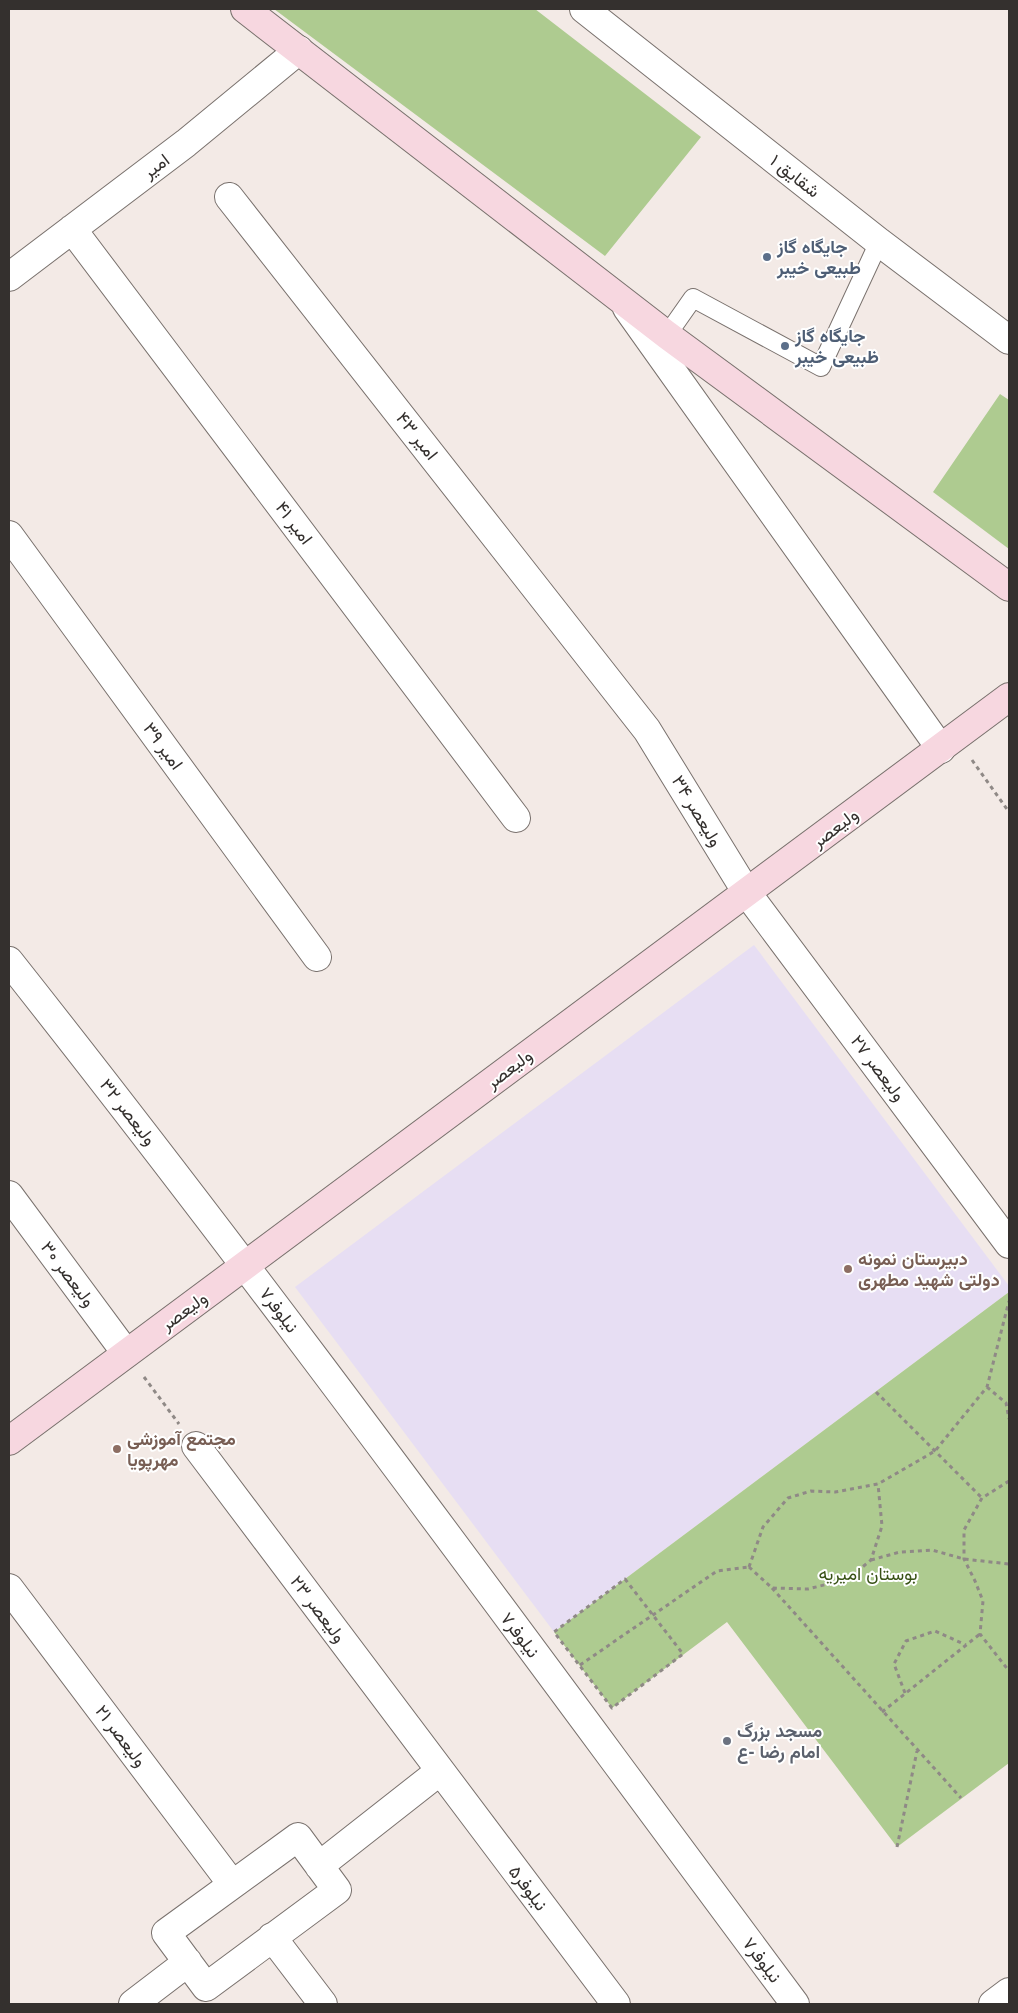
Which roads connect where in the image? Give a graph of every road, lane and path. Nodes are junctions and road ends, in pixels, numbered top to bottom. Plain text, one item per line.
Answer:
1 (245, 9) edge
2 (584, 9) edge
3 (299, 50) junction
4 (229, 197) dead end
5 (72, 229) junction
6 (879, 242) junction
7 (9, 276) edge
8 (622, 301) junction
9 (667, 335) junction
10 (1009, 340) edge
11 (9, 536) edge
12 (1009, 587) edge
13 (1009, 697) edge
14 (647, 730) joint
15 (948, 743) junction
16 (1009, 812) edge
17 (516, 818) dead end
18 (747, 893) junction
19 (317, 957) dead end
20 (9, 961) edge
21 (9, 1195) edge
22 (1009, 1244) edge
23 (246, 1265) junction
24 (1009, 1300) edge
25 (126, 1354) junction
26 (987, 1387) junction
27 (876, 1392) dead end
28 (1008, 1403) edge
29 (1009, 1419) edge
30 (9, 1441) edge
31 (196, 1446) joint
32 (935, 1451) junction
33 (1009, 1481) edge
34 (878, 1484) junction
35 (982, 1498) junction
36 (964, 1559) junction
37 (871, 1560) junction
38 (1009, 1564) edge
39 (748, 1567) junction
40 (9, 1588) edge
41 (772, 1588) junction
42 (653, 1616) junction
43 (980, 1634) junction
44 (966, 1645) junction
45 (1003, 1663) junction
46 (1009, 1664) edge
47 (580, 1666) junction
48 (1009, 1671) edge
49 (905, 1694) junction
50 (882, 1712) junction
51 (917, 1750) junction
52 (440, 1771) junction
53 (961, 1798) dead end
54 (896, 1847) dead end
55 (319, 1866) junction
56 (232, 1884) junction
57 (272, 1937) junction
58 (188, 1962) junction
59 (1009, 1992) edge
60 (133, 2004) edge
61 (323, 2004) edge
62 (616, 2004) edge
63 (795, 2004) edge
64 (993, 2004) edge

1 - 3 street
2 - 6 street, شقایق ۱
3 - 5 street, امیر
3 - 8 street
4 - 14 street, امیر ۴۳
5 - 7 street, امیر
5 - 17 street, امیر ۴۱
6 - 9 lane
6 - 10 street, شقایق ۱
8 - 9 street
8 - 15 street
9 - 12 street
11 - 19 street, امیر ۳۹
13 - 15 street, ولیعصر
14 - 18 street, ولیعصر ۳۴
15 - 16 path
15 - 18 street, ولیعصر
18 - 22 street, ولیعصر ۲۷
18 - 23 street, ولیعصر
20 - 23 street, ولیعصر ۳۲
21 - 25 street, ولیعصر ۳۰
23 - 25 street, ولیعصر
23 - 63 street, نیلوفر۷
24 - 26 path
25 - 30 street, ولیعصر
25 - 31 path
26 - 28 path
26 - 32 path
27 - 32 path
28 - 29 path
31 - 52 street, ولیعصر ۲۳
32 - 34 path
32 - 35 path
33 - 35 path
34 - 37 path
34 - 39 path
35 - 36 path
36 - 37 path
36 - 38 path
36 - 43 path
37 - 41 path
39 - 41 path
39 - 42 path
40 - 56 street, ولیعصر ۲۱
41 - 50 path
42 - 47 path
42 - 47 path
42 - 47 path
43 - 44 path
43 - 45 path
44 - 49 path
44 - 49 path
45 - 46 path
45 - 48 path
49 - 50 path
50 - 51 path
51 - 53 path
51 - 54 path
52 - 55 street
52 - 62 street, نیلوفر۵
55 - 56 street
55 - 57 street
56 - 58 street
57 - 58 street
57 - 61 street
58 - 60 street
59 - 64 street

